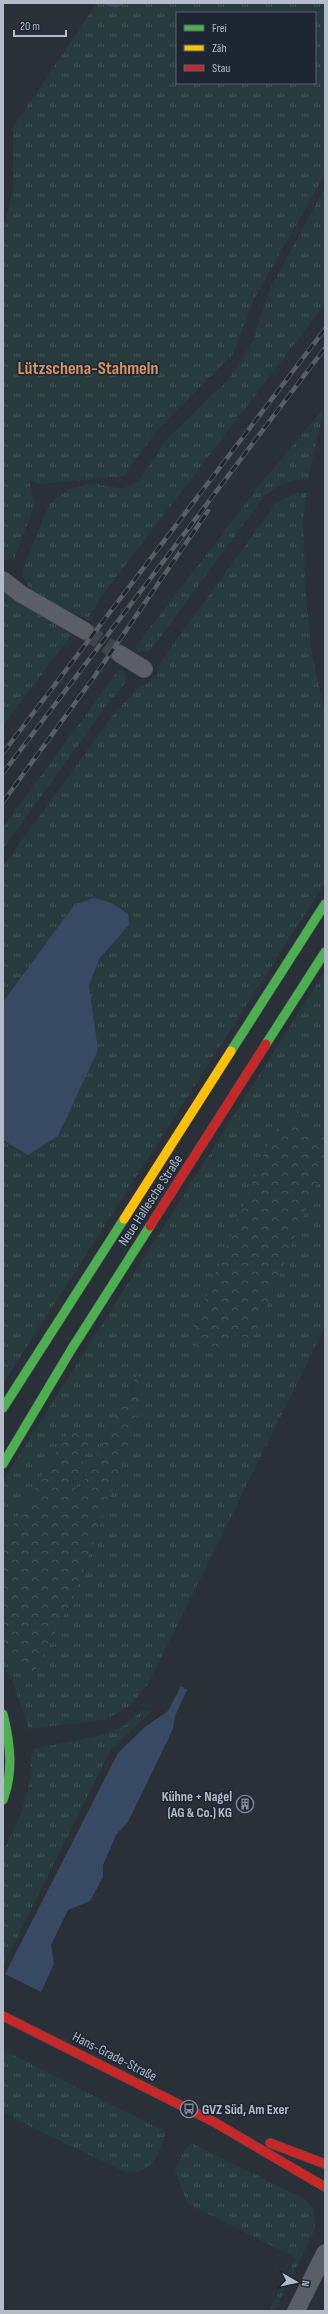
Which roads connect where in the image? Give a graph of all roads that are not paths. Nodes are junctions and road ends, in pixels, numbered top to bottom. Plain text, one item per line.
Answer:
1 (3, 580) edge
2 (85, 631) tunnel mouth
3 (120, 654) tunnel mouth
4 (144, 669) dead end
5 (325, 904) edge
6 (325, 952) edge
7 (3, 1408) edge
8 (3, 1464) edge
9 (3, 1714) edge
10 (3, 1727) edge
11 (8, 1736) junction
12 (3, 1800) edge
13 (3, 2016) edge
14 (214, 2122) junction
15 (325, 2164) edge
16 (325, 2187) edge
17 (325, 2252) edge
18 (296, 2311) edge

1 - 2 street
3 - 4 street
5 - 7 main road, Neue Hallesche Straße
6 - 8 main road, Neue Hallesche Straße
9 - 11 main road
10 - 11 main road
11 - 12 main road
13 - 14 main road, Hans-Grade-Straße
14 - 15 main road, Hans-Grade-Straße
14 - 16 main road, Hans-Grade-Straße
17 - 18 street

